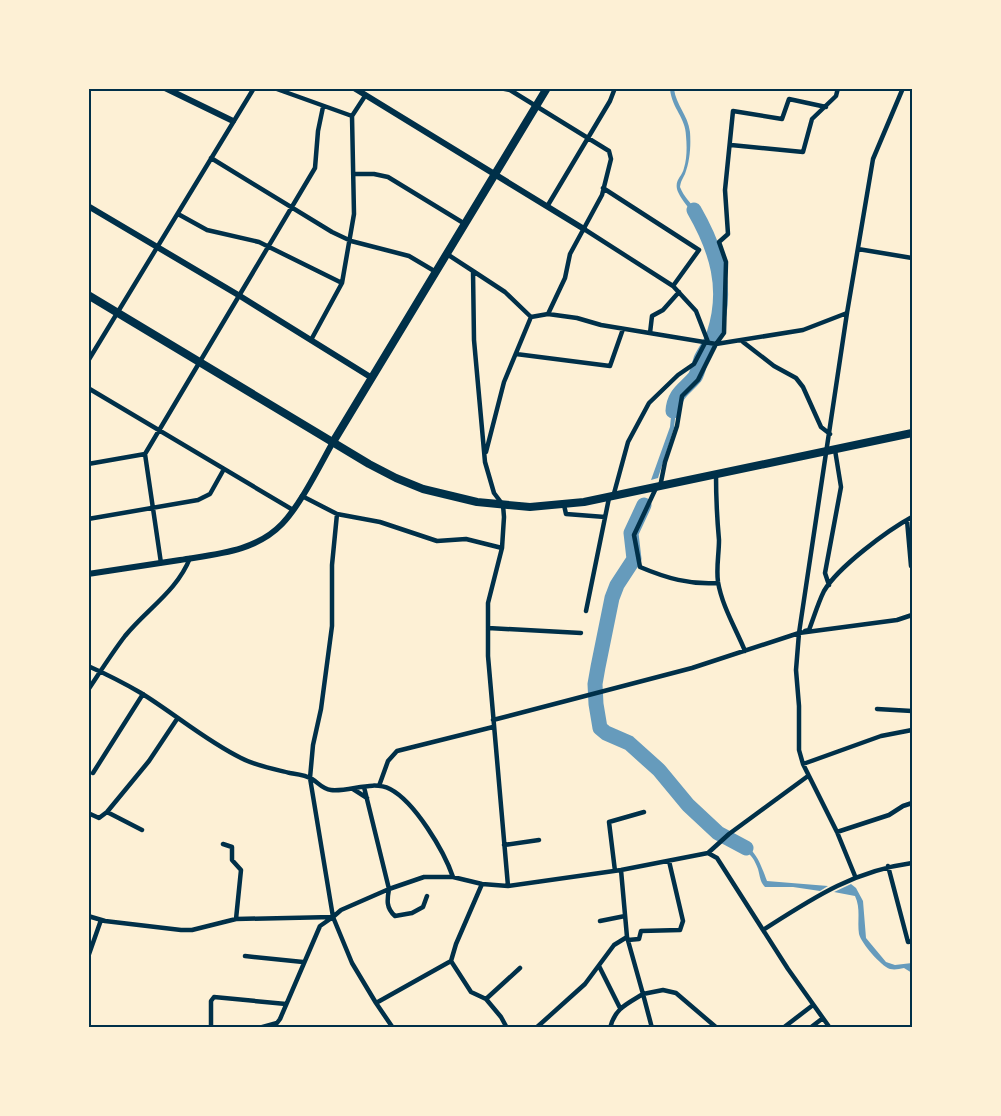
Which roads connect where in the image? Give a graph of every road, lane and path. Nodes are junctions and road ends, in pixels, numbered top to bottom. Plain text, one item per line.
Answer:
1 (165, 88) edge
2 (254, 88) edge
3 (274, 88) edge
4 (354, 88) edge
5 (500, 88) edge
6 (547, 88) edge
7 (615, 88) edge
8 (838, 88) edge
9 (903, 88) edge
10 (510, 89) edge
11 (180, 92) edge
12 (365, 96) junction
13 (323, 107) junction
14 (536, 107) junction
15 (826, 107) junction
16 (352, 116) junction
17 (233, 121) junction
18 (588, 137) junction
19 (731, 145) junction
20 (211, 158) junction
21 (354, 174) junction
22 (495, 174) junction
23 (603, 188) junction
24 (548, 205) junction
25 (88, 206) edge
26 (291, 207) junction
27 (178, 214) junction
28 (465, 224) junction
29 (584, 229) junction
30 (351, 241) junction
31 (158, 247) junction
32 (268, 248) junction
33 (858, 249) junction
34 (447, 254) junction
35 (912, 258) edge
36 (473, 271) junction
37 (436, 272) junction
38 (342, 283) junction
39 (674, 286) junction
40 (679, 292) junction
41 (88, 295) edge
42 (240, 296) junction
43 (118, 313) junction
44 (846, 313) junction
45 (548, 314) junction
46 (531, 317) junction
47 (623, 329) junction
48 (650, 333) junction
49 (311, 340) junction
50 (743, 342) junction
51 (707, 343) junction
52 (716, 345) junction
53 (516, 354) junction
54 (200, 361) junction
55 (88, 362) edge
56 (372, 378) junction
57 (88, 388) edge
58 (159, 429) junction
59 (912, 433) edge
60 (830, 434) junction
61 (333, 442) junction
62 (835, 450) junction
63 (826, 451) junction
64 (145, 454) junction
65 (485, 456) junction
66 (88, 464) edge
67 (224, 469) junction
68 (716, 475) junction
69 (658, 487) junction
70 (302, 496) junction
71 (611, 497) junction
72 (503, 505) junction
73 (564, 505) junction
74 (152, 507) junction
75 (293, 510) junction
76 (337, 514) junction
77 (605, 517) junction
78 (912, 517) edge
79 (88, 519) edge
80 (907, 520) junction
81 (502, 548) junction
82 (190, 558) junction
83 (161, 563) junction
84 (911, 566) edge
85 (88, 574) edge
86 (718, 583) junction
87 (829, 585) junction
88 (586, 611) dead end
89 (912, 615) edge
90 (488, 628) junction
91 (581, 633) dead end
92 (800, 633) junction
93 (745, 651) junction
94 (88, 666) edge
95 (101, 671) junction
96 (88, 690) edge
97 (142, 694) junction
98 (877, 709) dead end
99 (912, 711) edge
100 (177, 719) junction
101 (493, 720) junction
102 (493, 727) junction
103 (912, 730) edge
104 (802, 764) junction
105 (93, 773) dead end
106 (808, 776) junction
107 (310, 778) junction
108 (379, 786) junction
109 (364, 787) junction
110 (353, 789) junction
111 (367, 798) junction
112 (912, 803) edge
113 (107, 812) junction
114 (644, 812) dead end
115 (88, 813) edge
116 (142, 830) dead end
117 (837, 832) junction
118 (539, 840) dead end
119 (223, 844) dead end
120 (504, 845) junction
121 (708, 853) junction
122 (669, 861) junction
123 (912, 863) edge
124 (888, 866) junction
125 (621, 870) junction
126 (615, 871) junction
127 (855, 876) junction
128 (453, 877) junction
129 (482, 884) junction
130 (508, 886) junction
131 (389, 889) junction
132 (427, 896) dead end
133 (88, 916) edge
134 (626, 916) junction
135 (333, 917) junction
136 (236, 919) junction
137 (101, 920) junction
138 (600, 921) dead end
139 (763, 930) junction
140 (628, 939) junction
141 (912, 940) edge
142 (245, 956) dead end
143 (88, 957) edge
144 (451, 961) junction
145 (303, 962) junction
146 (599, 966) junction
147 (520, 968) dead end
148 (643, 994) junction
149 (486, 999) junction
150 (376, 1003) junction
151 (286, 1004) junction
152 (813, 1005) junction
153 (620, 1008) junction
154 (823, 1018) junction
155 (278, 1025) edge
156 (211, 1028) edge
157 (260, 1028) edge
158 (393, 1028) edge
159 (507, 1028) edge
160 (536, 1028) edge
161 (610, 1028) edge
162 (652, 1028) edge
163 (717, 1028) edge
164 (783, 1028) edge
165 (810, 1028) edge
166 (830, 1028) edge

1 - 11 street
2 - 17 street
3 - 13 street
4 - 12 street
5 - 10 street
6 - 14 main road
7 - 18 street
8 - 15 street
9 - 33 street
10 - 14 street
11 - 17 street
12 - 16 street
12 - 22 street
13 - 16 street
13 - 26 street
14 - 18 street
14 - 22 main road
15 - 19 street
15 - 19 street
16 - 21 street
17 - 20 street
18 - 23 street
18 - 24 street
19 - 52 street
20 - 26 street
20 - 27 street
21 - 28 street
21 - 30 street
22 - 24 street
22 - 28 main road
23 - 29 street
23 - 39 street
24 - 29 street
25 - 31 street
26 - 30 street
26 - 32 street
27 - 31 street
27 - 32 street
28 - 34 main road
29 - 39 street
29 - 45 street
30 - 37 street
30 - 38 street
31 - 42 street
31 - 43 street
32 - 38 street
32 - 42 street
33 - 35 street
33 - 44 street
34 - 36 street
34 - 37 main road
36 - 46 street
36 - 65 street
37 - 56 main road
38 - 49 street
39 - 40 street
40 - 48 street
40 - 51 street
41 - 43 main road
42 - 49 street
42 - 54 street
43 - 54 main road
43 - 55 street
44 - 50 street
44 - 60 street
45 - 46 street
45 - 47 street
46 - 53 street
47 - 48 street
47 - 53 street
48 - 51 street
49 - 56 street
50 - 52 street
50 - 60 street
51 - 52 street
51 - 71 street
52 - 69 street
53 - 65 street
54 - 58 street
54 - 61 main road
56 - 61 main road
57 - 58 street
58 - 64 street
58 - 67 street
59 - 62 main road
60 - 63 street
61 - 70 street
61 - 72 main road
62 - 63 main road
62 - 87 street
63 - 68 main road
63 - 92 street
64 - 66 street
64 - 74 street
65 - 72 street
67 - 74 street
67 - 75 street
68 - 69 main road
68 - 86 street
69 - 71 main road
69 - 86 street
70 - 75 street
70 - 76 street
71 - 73 main road
71 - 77 street
72 - 73 main road
72 - 81 street
73 - 77 street
74 - 79 street
74 - 83 street
75 - 82 street
76 - 81 street
76 - 107 street
77 - 88 street
78 - 80 street
80 - 84 street
80 - 87 street
81 - 90 street
82 - 83 street
82 - 95 street
83 - 85 street
86 - 93 street
87 - 92 street
89 - 92 street
90 - 91 street
90 - 101 street
92 - 93 street
92 - 104 street
93 - 101 street
94 - 95 street
95 - 96 street
95 - 97 street
97 - 100 street
97 - 105 street
98 - 99 street
100 - 107 street
100 - 113 street
101 - 102 street
102 - 108 street
102 - 120 street
103 - 104 street
104 - 106 street
106 - 117 street
106 - 121 street
107 - 110 street
107 - 135 street
108 - 109 street
108 - 128 street
109 - 110 street
109 - 111 street
110 - 111 street
111 - 131 street
112 - 117 street
113 - 115 street
113 - 116 street
114 - 126 street
117 - 127 street
118 - 120 street
119 - 136 street
120 - 130 street
121 - 122 street
121 - 139 street
122 - 125 street
122 - 140 street
123 - 124 street
124 - 127 street
124 - 141 street
125 - 126 street
125 - 134 street
126 - 130 street
127 - 139 street
128 - 129 street
128 - 131 street
129 - 130 street
129 - 144 street
131 - 132 street
131 - 135 street
133 - 137 street
134 - 138 street
134 - 140 street
135 - 136 street
135 - 145 street
135 - 150 street
136 - 137 street
137 - 143 street
139 - 152 street
140 - 146 street
140 - 148 street
142 - 145 street
144 - 149 street
144 - 150 street
145 - 151 street
146 - 153 street
146 - 160 street
147 - 149 street
148 - 153 street
148 - 162 street
148 - 163 street
149 - 159 street
150 - 158 street
151 - 155 street
151 - 156 street
152 - 154 street
152 - 164 street
153 - 161 street
154 - 165 street
154 - 166 street
155 - 157 street

